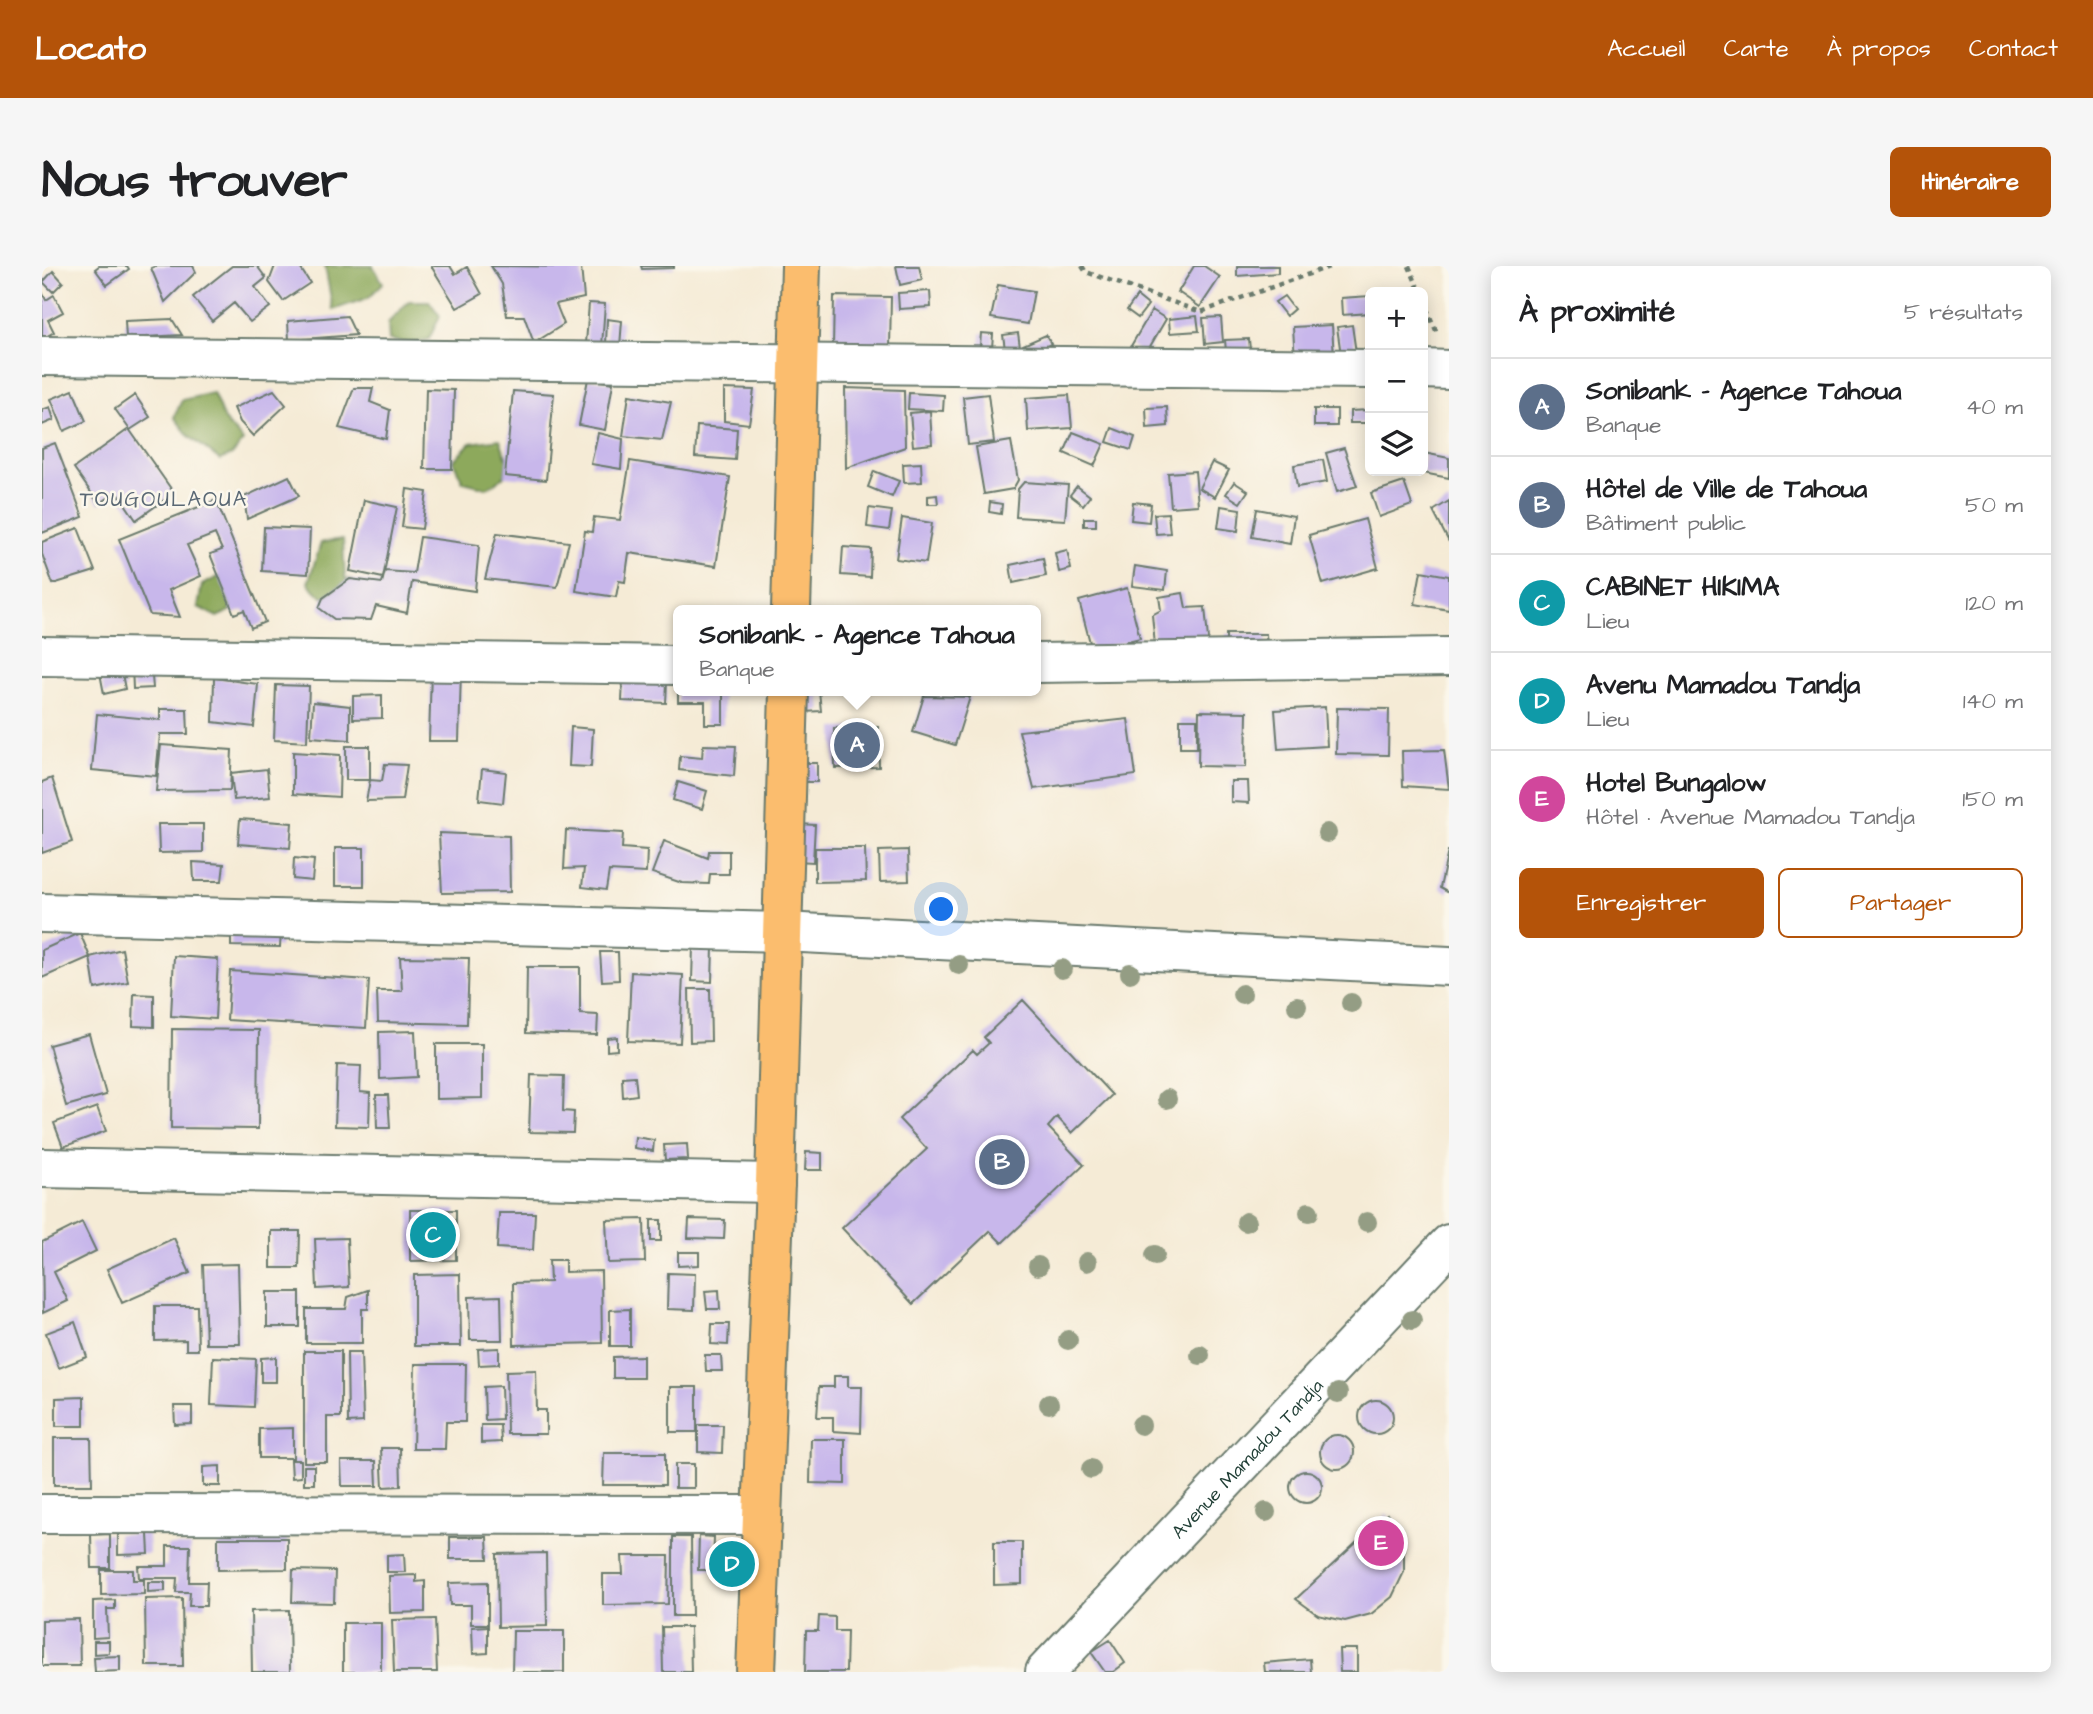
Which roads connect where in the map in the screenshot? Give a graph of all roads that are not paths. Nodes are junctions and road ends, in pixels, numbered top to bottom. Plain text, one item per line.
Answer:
1 (801, 266) edge
2 (42, 356) edge
3 (800, 362) junction
4 (1365, 369) edge
5 (1428, 369) edge
6 (1449, 370) edge
7 (791, 605) edge
8 (42, 656) edge
9 (1449, 657) edge
10 (1041, 663) edge
11 (673, 665) edge
12 (789, 696) edge
13 (42, 913) edge
14 (783, 932) junction
15 (1449, 965) edge
16 (42, 1168) edge
17 (775, 1183) junction
18 (1449, 1244) edge
19 (42, 1514) edge
20 (760, 1515) junction
21 (756, 1672) edge
22 (1045, 1672) edge

1 - 3 main road
2 - 3 street
3 - 4 street
3 - 7 main road
5 - 6 street
8 - 11 street
9 - 10 street
12 - 14 main road
13 - 14 street
14 - 15 street
14 - 17 main road
16 - 17 street
17 - 20 main road
18 - 22 street, Avenue Mamadou Tandja
19 - 20 street
20 - 21 main road

